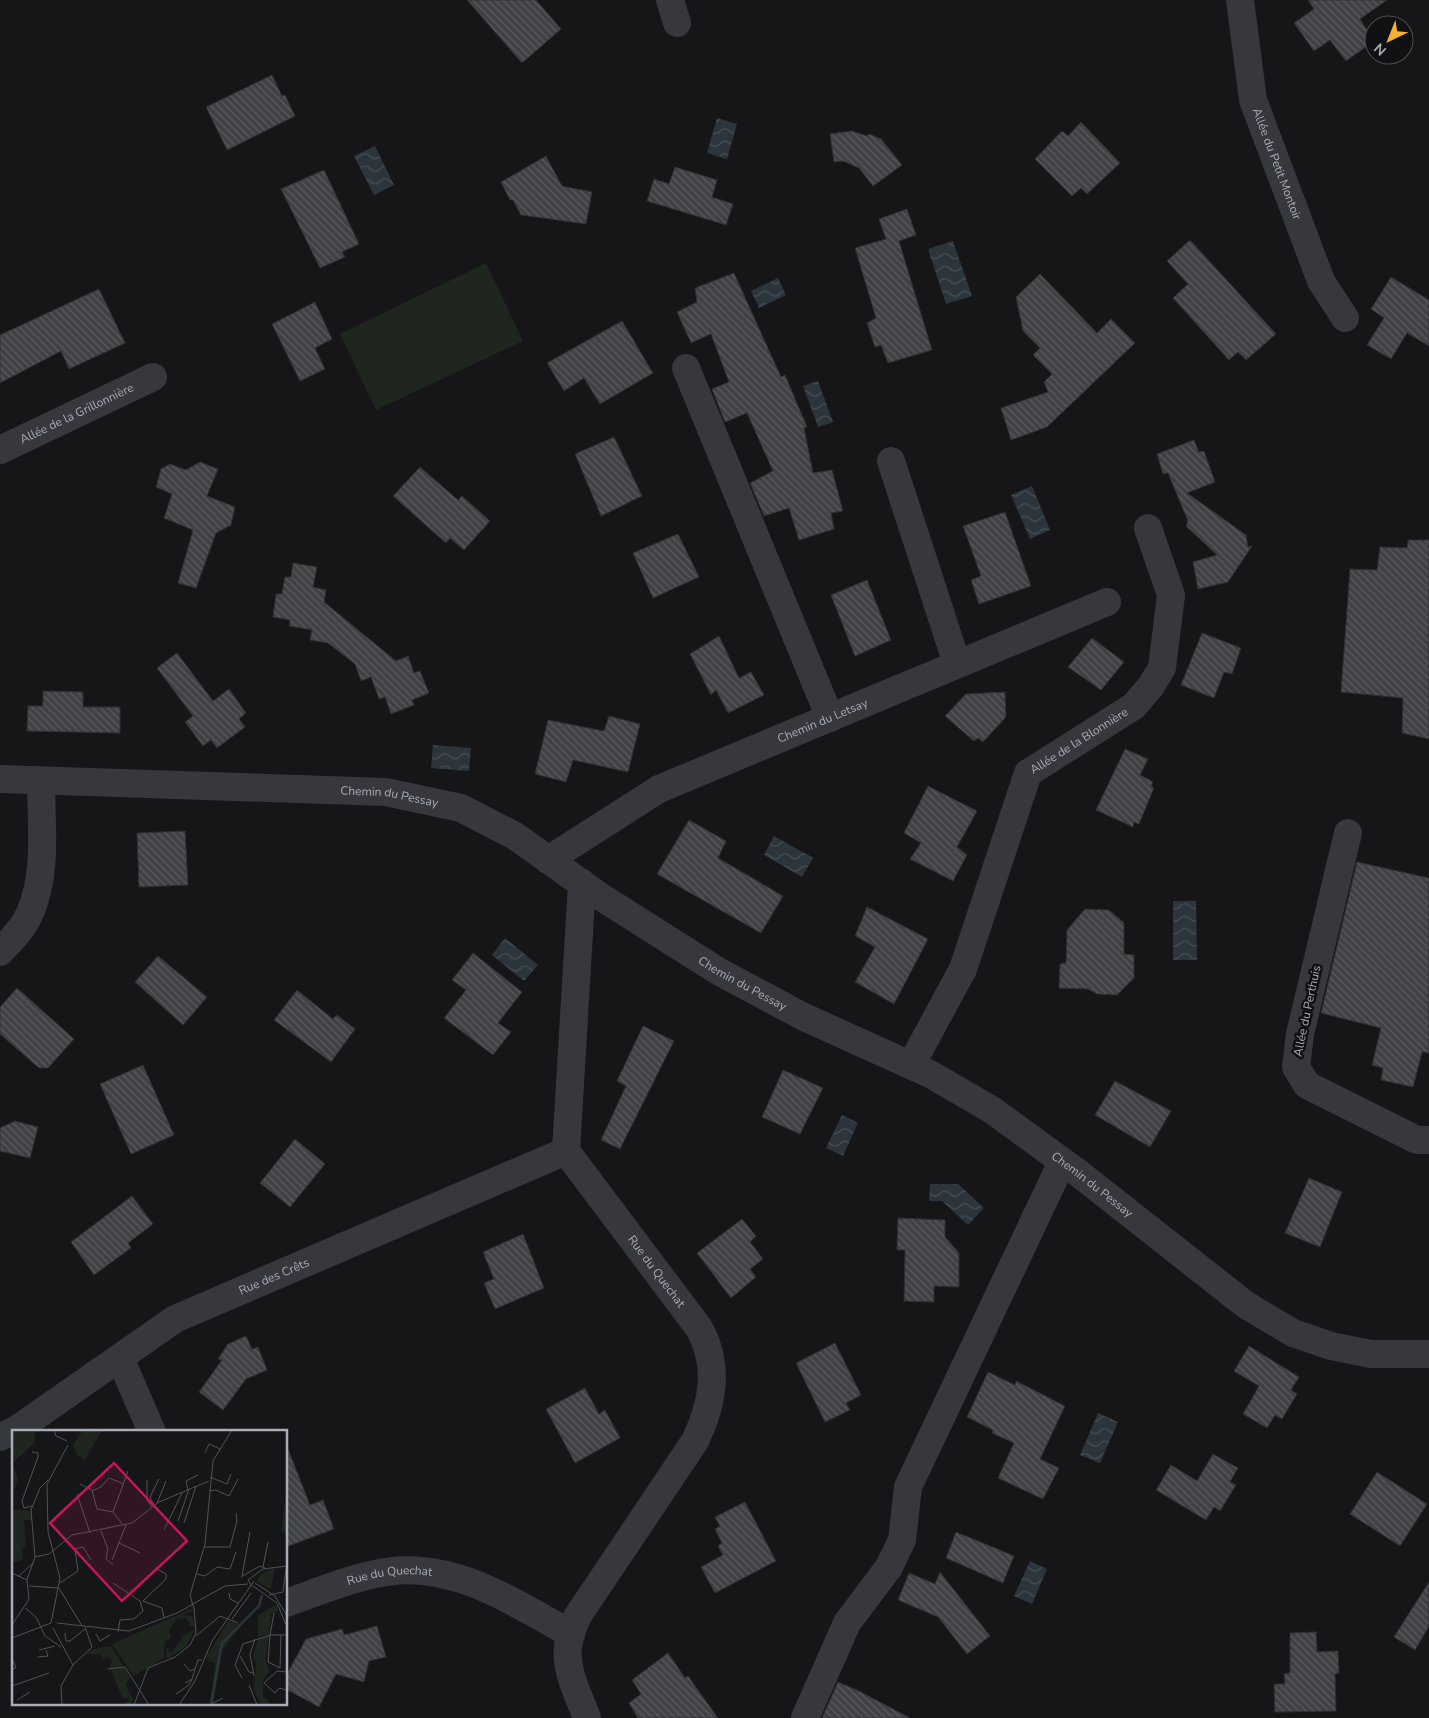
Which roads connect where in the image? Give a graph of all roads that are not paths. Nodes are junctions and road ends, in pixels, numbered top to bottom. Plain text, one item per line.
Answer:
1 (1240, 0) edge
2 (1344, 318) dead end
3 (686, 368) dead end
4 (153, 377) dead end
5 (0, 450) edge
6 (891, 461) dead end
7 (1148, 528) dead end
8 (1107, 602) dead end
9 (958, 664) junction
10 (830, 718) junction
11 (0, 779) edge
12 (41, 781) junction
13 (1348, 833) dead end
14 (548, 860) junction
15 (582, 883) junction
16 (0, 952) edge
17 (911, 1065) junction
18 (1429, 1140) edge
19 (566, 1151) junction
20 (1062, 1162) junction
21 (1429, 1354) edge
22 (120, 1358) junction
23 (16, 1430) edge
24 (151, 1430) edge
25 (12, 1432) edge
26 (0, 1437) edge
27 (288, 1601) edge
28 (571, 1634) junction
29 (587, 1718) edge
30 (804, 1718) edge

1 - 2 street, Allée du Petit Montoir
3 - 10 street
4 - 5 street, Allée de la Grillonnière
6 - 9 street
7 - 17 street, Allée de la Blonnière
8 - 9 street, Chemin du Letsay
9 - 10 street, Chemin du Letsay
10 - 14 street, Chemin du Letsay
11 - 12 street, Chemin du Pessay
12 - 14 street, Chemin du Pessay
12 - 16 street
13 - 18 street, Allée du Perthuis
14 - 15 street, Chemin du Pessay
15 - 17 street, Chemin du Pessay
15 - 19 street
17 - 20 street, Chemin du Pessay
19 - 22 street, Rue des Crêts
19 - 28 street, Rue du Quechat
20 - 21 street, Chemin du Pessay
20 - 30 street
22 - 23 street, Rue des Crêts
22 - 24 street
25 - 26 street, Rue des Crêts
27 - 28 street, Rue du Quechat
28 - 29 street, Rue du Quechat

